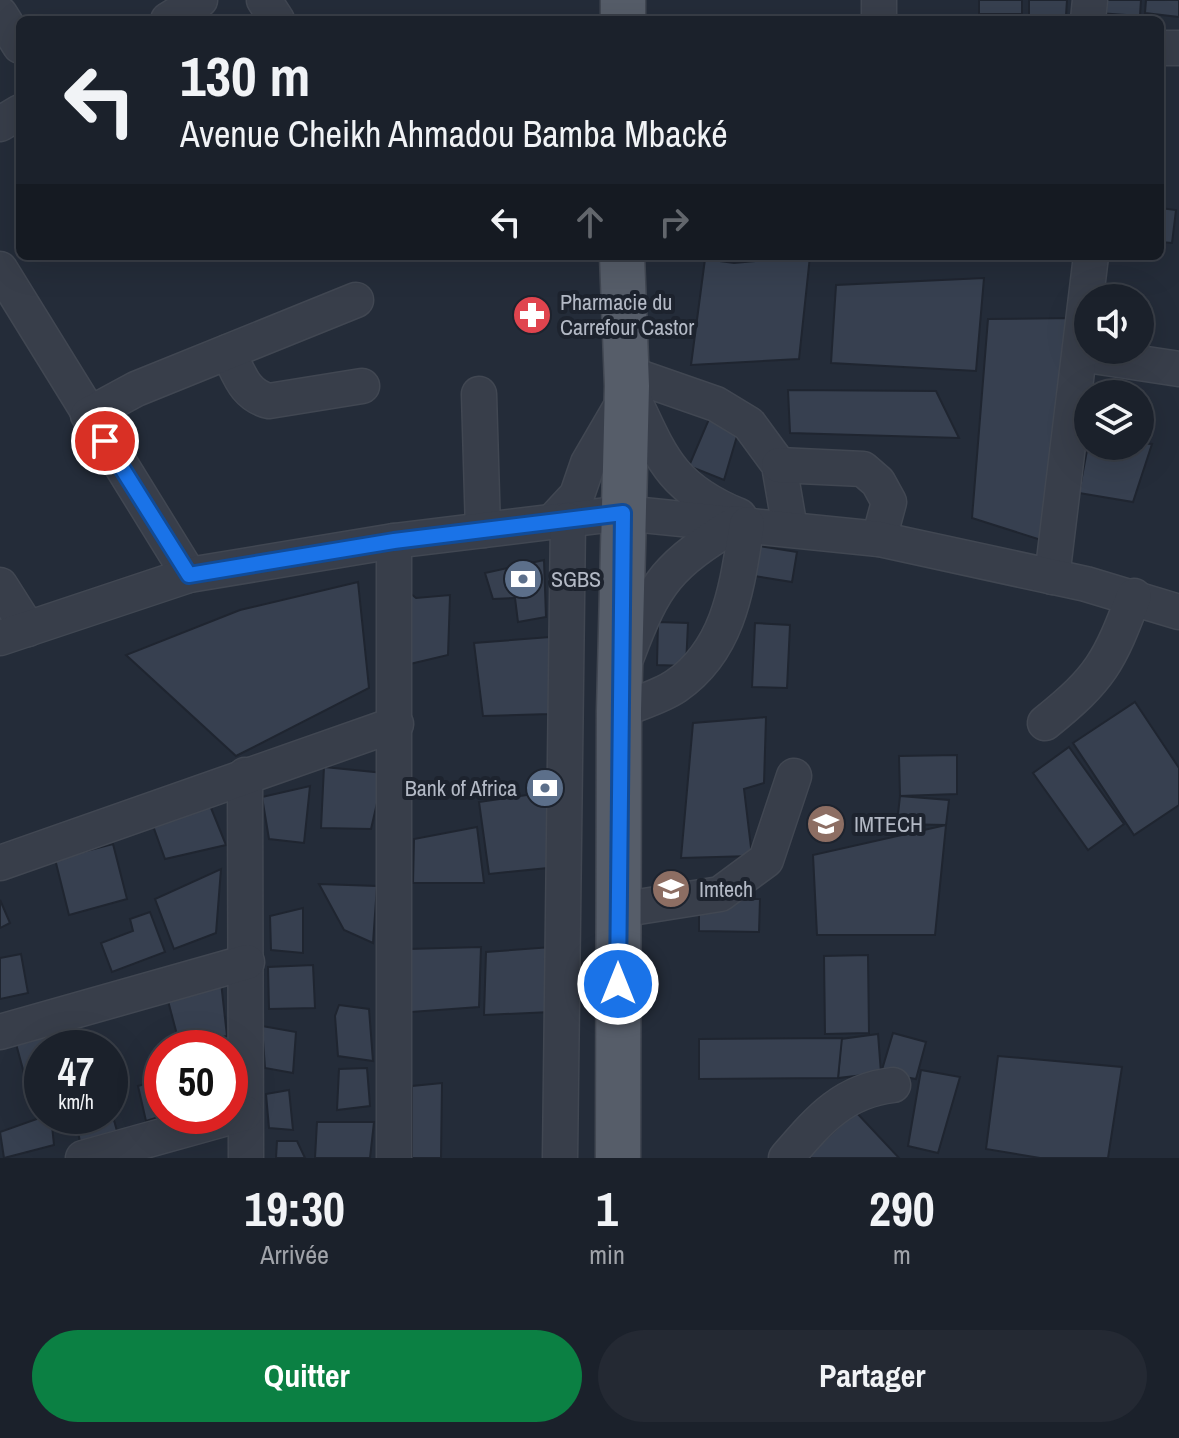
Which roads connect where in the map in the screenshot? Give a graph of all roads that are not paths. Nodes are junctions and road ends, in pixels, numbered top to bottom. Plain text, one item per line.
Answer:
1 (200, 0) edge
2 (0, 14) edge
3 (174, 16) edge
4 (16, 40) edge
5 (1091, 260) edge
6 (626, 262) edge
7 (0, 269) edge
8 (1088, 284) edge
9 (356, 300) dead end
10 (228, 352) junction
11 (1079, 364) edge
12 (1146, 364) edge
13 (1179, 369) edge
14 (627, 385) junction
15 (362, 386) dead end
16 (479, 394) dead end
17 (88, 415) junction
18 (779, 465) junction
19 (623, 513) junction
20 (560, 521) junction
21 (759, 526) junction
22 (483, 530) junction
23 (879, 539) junction
24 (394, 541) junction
25 (189, 575) junction
26 (1052, 577) junction
27 (0, 585) edge
28 (1134, 596) junction
29 (1179, 612) edge
30 (14, 634) edge
31 (619, 695) junction
32 (1045, 723) dead end
33 (396, 724) junction
34 (245, 775) junction
35 (794, 776) dead end
36 (4, 852) edge
37 (619, 910) junction
38 (247, 962) junction
39 (246, 1030) edge
40 (0, 1032) edge
41 (893, 1085) dead end
42 (169, 1134) edge
43 (245, 1134) edge
44 (83, 1158) edge
45 (246, 1158) edge
46 (394, 1158) edge
47 (560, 1158) edge
48 (618, 1158) edge
49 (786, 1158) edge

1 - 3 street
2 - 4 street
5 - 8 street
6 - 14 main road
7 - 17 street
9 - 10 street
10 - 15 street
10 - 17 street
11 - 26 street
12 - 13 street
14 - 18 street
14 - 19 main road
14 - 20 street
14 - 21 street
16 - 22 street
17 - 25 street
18 - 21 street
18 - 23 street
19 - 20 street
19 - 21 street
19 - 31 main road
20 - 22 street
20 - 47 street
21 - 23 street
21 - 31 street
21 - 31 street
22 - 24 street
23 - 26 street
24 - 25 street
24 - 33 street
25 - 30 street
26 - 28 street
27 - 30 street
28 - 29 street
28 - 32 street
31 - 37 main road
33 - 34 street
33 - 46 street
34 - 36 street
34 - 38 street
35 - 37 street
37 - 48 main road
38 - 39 street
38 - 40 street
41 - 49 street
42 - 44 street
43 - 45 street

